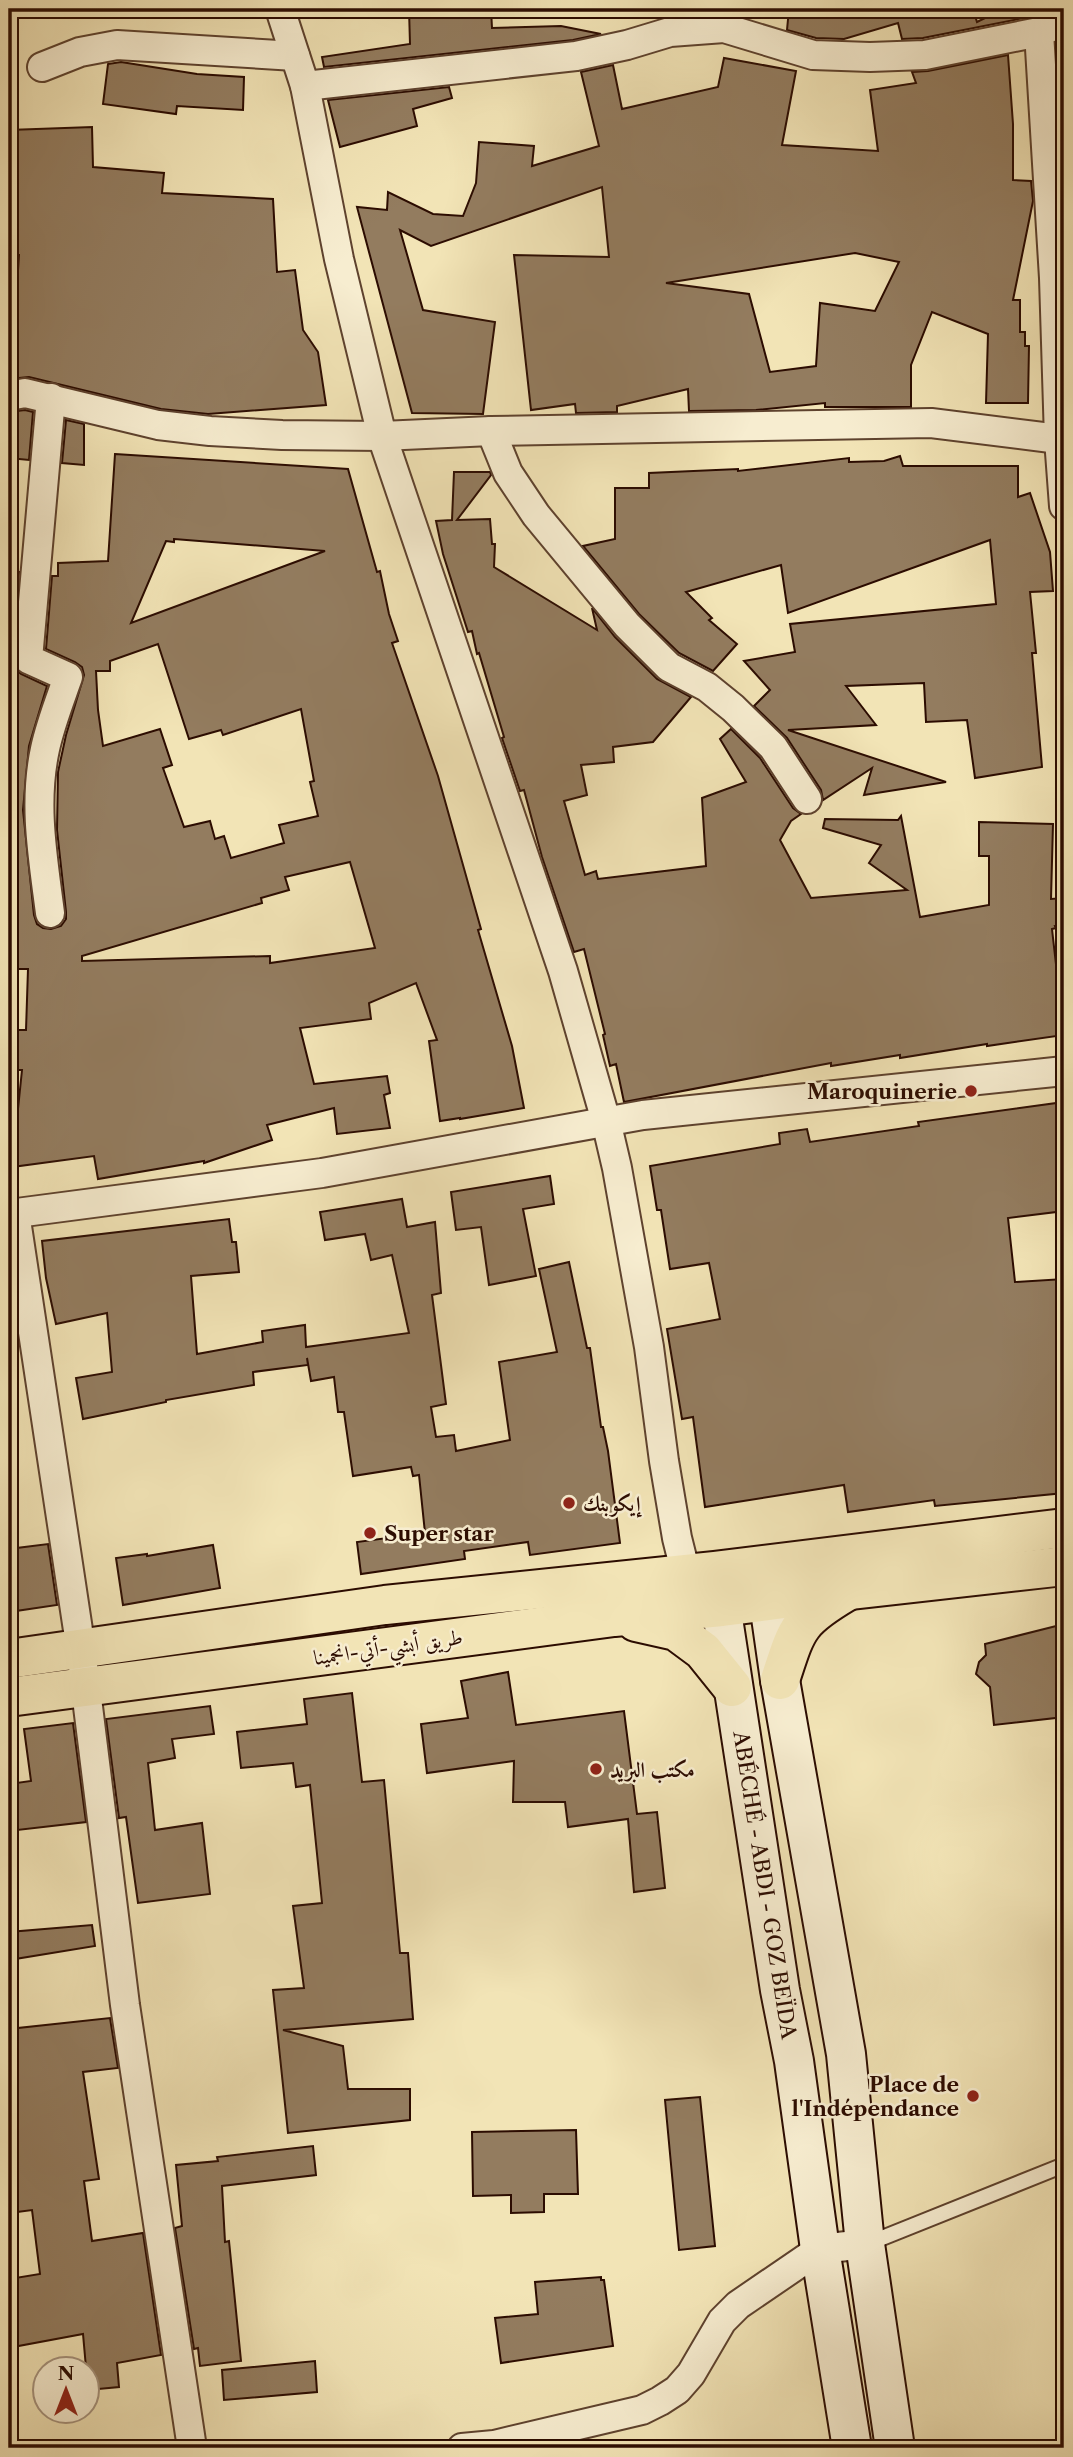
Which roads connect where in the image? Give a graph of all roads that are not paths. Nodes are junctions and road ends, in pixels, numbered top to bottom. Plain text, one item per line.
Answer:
1 (281, 9) edge
2 (1052, 27) edge
3 (295, 56) junction
4 (42, 67) dead end
5 (306, 86) junction
6 (9, 396) edge
7 (51, 398) junction
8 (491, 431) junction
9 (382, 436) junction
10 (1062, 441) edge
11 (1064, 506) edge
12 (807, 799) dead end
13 (50, 913) dead end
14 (1064, 1071) edge
15 (606, 1121) junction
16 (12, 1214) edge
17 (1064, 1528) edge
18 (1064, 1566) edge
19 (766, 1582) junction
20 (708, 1584) junction
21 (851, 1590) junction
22 (614, 1617) junction
23 (81, 1650) junction
24 (9, 1659) edge
25 (780, 1681) junction
26 (85, 1687) junction
27 (733, 1687) junction
28 (9, 1697) edge
29 (1064, 2165) edge
30 (865, 2244) junction
31 (820, 2249) junction
32 (495, 2446) edge
33 (192, 2448) edge
34 (462, 2448) edge
35 (852, 2448) edge
36 (895, 2448) edge

1 - 3 street
2 - 5 street
2 - 10 street
3 - 4 street
3 - 5 street
5 - 9 street
6 - 7 street
7 - 9 street
7 - 13 street
8 - 9 street
8 - 10 street
8 - 12 street
9 - 15 street
10 - 11 street
14 - 15 street
15 - 16 street
15 - 20 street
16 - 23 street
17 - 19 highway
18 - 21 highway
19 - 20 highway
19 - 21 highway
19 - 25 main road
20 - 22 highway, طريق أبشي-أتي-انجمينا
20 - 23 highway
20 - 27 main road, ABÉCHÉ - ABDI - GOZ BEÏDA
21 - 25 highway
22 - 26 highway, طريق أبشي-أتي-انجمينا
22 - 27 highway
23 - 24 highway
23 - 26 street
25 - 30 main road
26 - 28 highway, طريق أبشي-أتي-انجمينا
26 - 33 street
27 - 31 main road, ABÉCHÉ - ABDI - GOZ BEÏDA
29 - 30 lane
30 - 31 street
30 - 36 main road
31 - 32 street
31 - 35 main road, ABÉCHÉ - ABDI - GOZ BEÏDA
32 - 34 street

